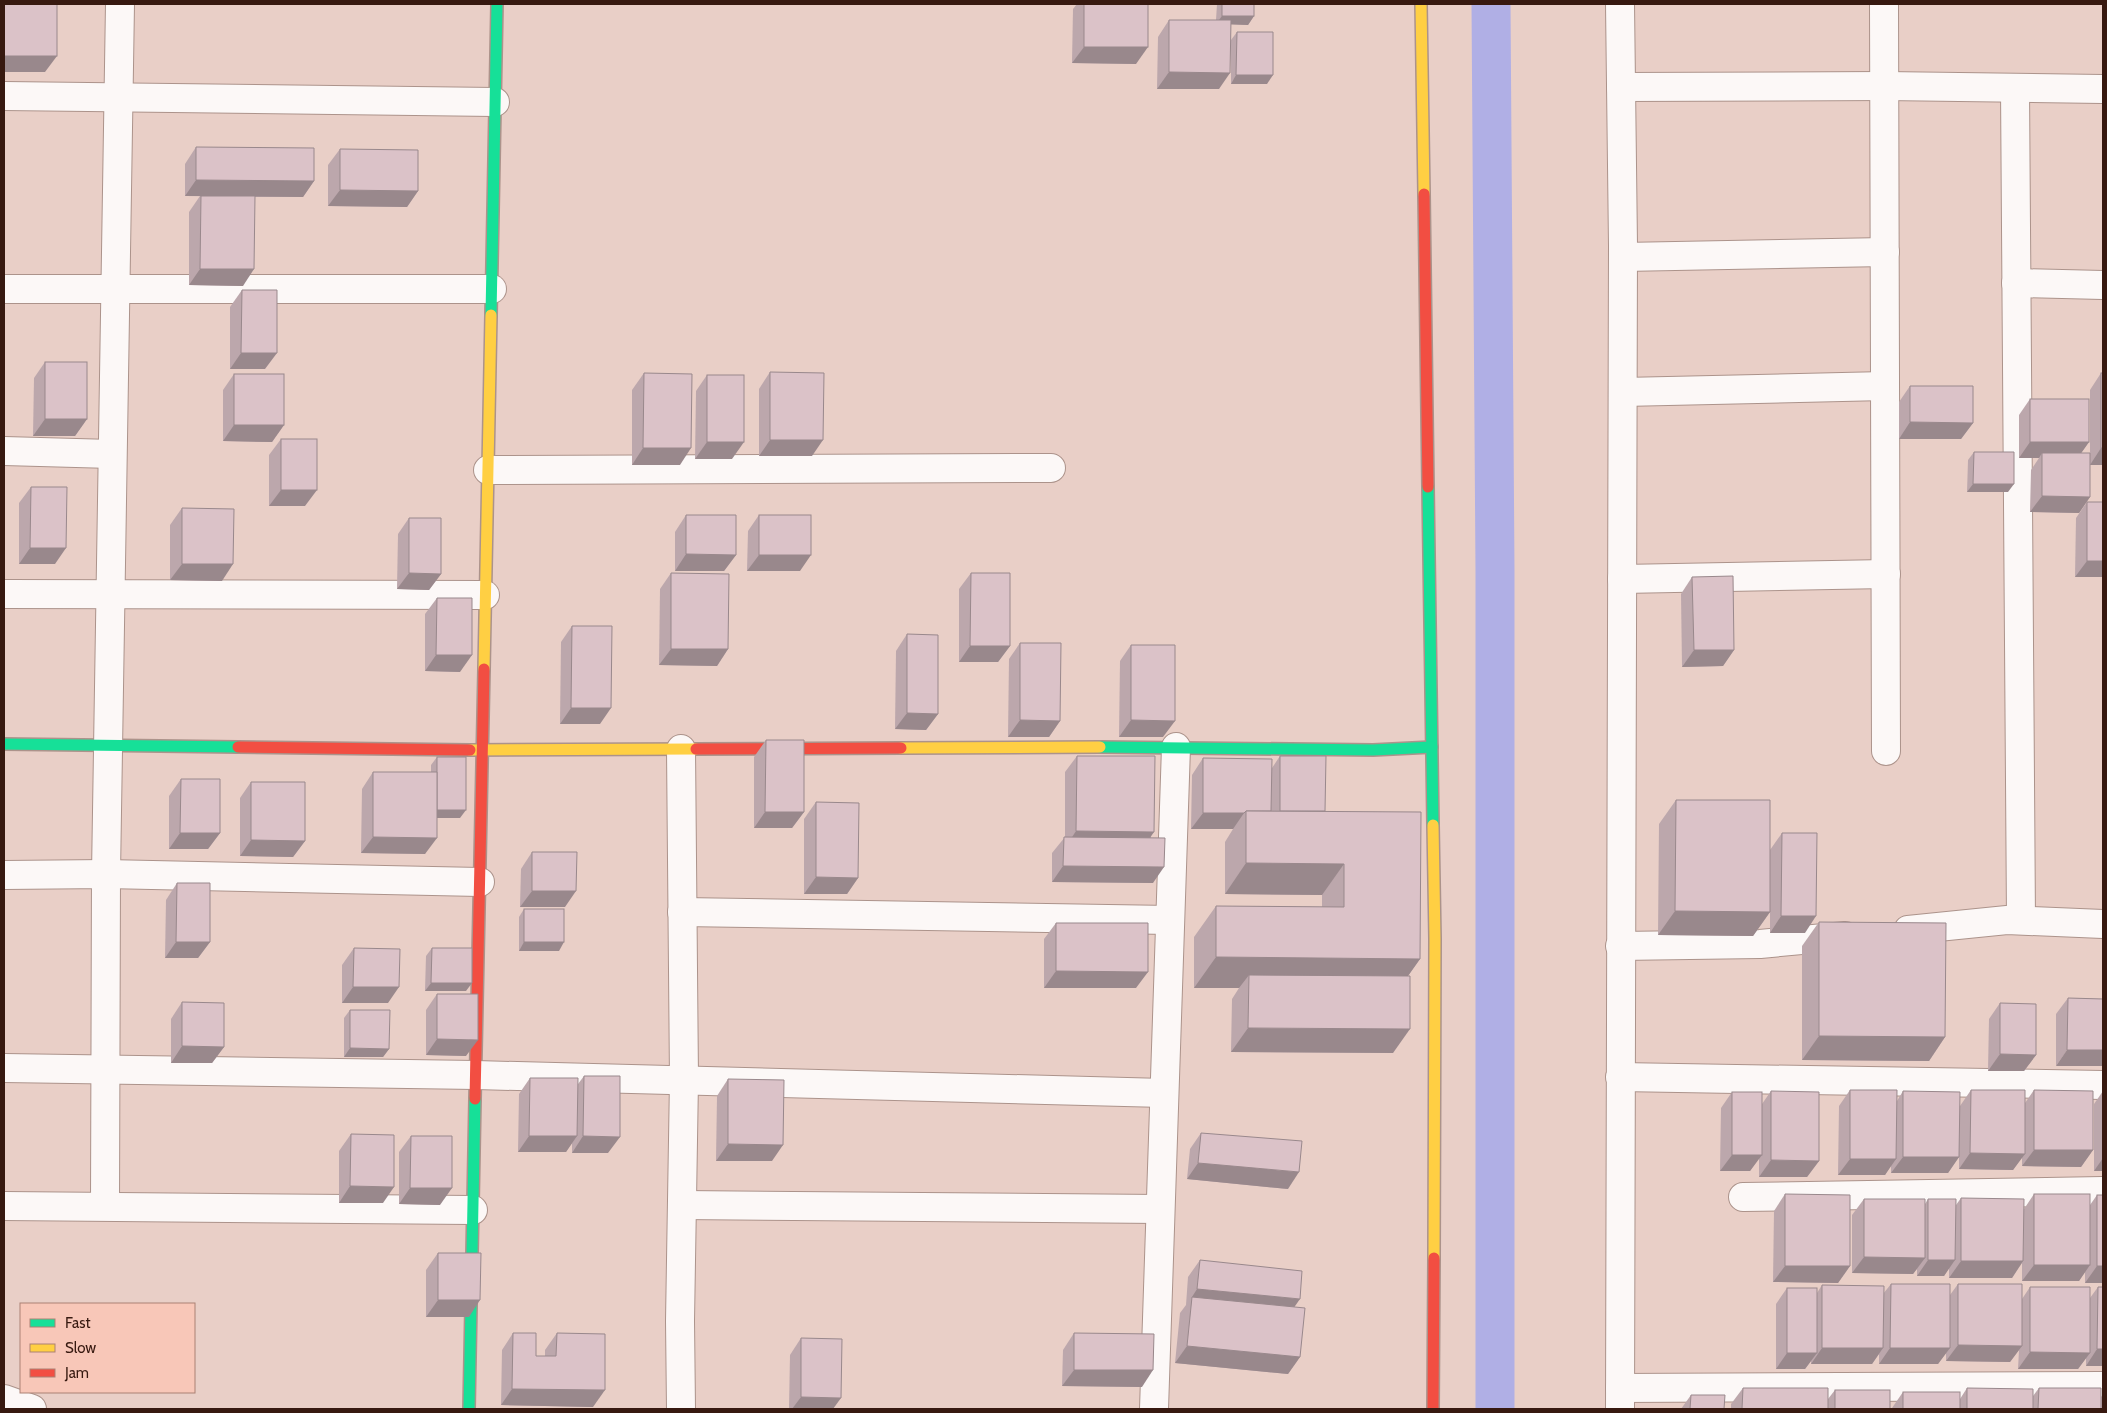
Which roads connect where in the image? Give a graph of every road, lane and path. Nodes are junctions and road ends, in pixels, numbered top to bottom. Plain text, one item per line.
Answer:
1 (120, 4) edge
2 (497, 4) edge
3 (1420, 4) edge
4 (1620, 4) edge
5 (1884, 4) edge
6 (1885, 86) junction
7 (1621, 87) junction
8 (2015, 88) junction
9 (2103, 89) edge
10 (4, 96) edge
11 (120, 97) junction
12 (495, 102) junction
13 (1885, 252) junction
14 (1623, 257) junction
15 (2016, 282) junction
16 (2103, 285) edge
17 (4, 289) edge
18 (114, 289) junction
19 (492, 289) junction
20 (1885, 386) junction
21 (1623, 392) junction
22 (4, 451) edge
23 (112, 454) junction
24 (1051, 468) dead end
25 (488, 470) junction
26 (1886, 574) junction
27 (1622, 579) junction
28 (4, 594) edge
29 (110, 594) junction
30 (485, 595) junction
31 (4, 744) edge
32 (107, 746) junction
33 (1176, 747) junction
34 (1432, 747) junction
35 (681, 749) junction
36 (482, 750) junction
37 (1886, 751) dead end
38 (106, 874) junction
39 (4, 875) edge
40 (480, 882) junction
41 (682, 912) junction
42 (1170, 920) junction
43 (2021, 920) junction
44 (2103, 924) edge
45 (1620, 946) junction
46 (4, 1068) edge
47 (105, 1069) junction
48 (476, 1074) junction
49 (1620, 1077) junction
50 (684, 1080) junction
51 (2103, 1085) edge
52 (1164, 1093) junction
53 (2103, 1191) edge
54 (1743, 1197) dead end
55 (682, 1205) junction
56 (4, 1206) edge
57 (105, 1206) junction
58 (1160, 1209) junction
59 (473, 1210) junction
60 (2103, 1386) edge
61 (4, 1399) edge
62 (1620, 1399) edge
63 (686, 1408) edge
64 (32, 1409) edge
65 (469, 1409) edge
66 (1154, 1409) edge
67 (1433, 1409) edge

1 - 11 street
2 - 12 street
3 - 34 street
4 - 7 street
5 - 6 street
6 - 7 street
6 - 8 street
6 - 13 street
7 - 14 street
8 - 9 street
8 - 15 street
10 - 11 street
11 - 12 street
11 - 18 street
12 - 19 street
13 - 14 street
13 - 20 street
14 - 21 street
15 - 16 street
15 - 43 street
17 - 18 street
18 - 19 street
18 - 23 street
19 - 25 street
20 - 21 street
20 - 26 street
21 - 27 street
22 - 23 street
23 - 29 street
24 - 25 street
25 - 30 street
26 - 27 street
26 - 37 street
27 - 45 street
28 - 29 street
29 - 30 street
29 - 32 street
30 - 36 street
31 - 32 street
32 - 36 street
32 - 38 street
33 - 34 street
33 - 35 street
33 - 42 street
34 - 67 street
35 - 36 street
35 - 41 street
36 - 40 street
38 - 39 street
38 - 40 street
38 - 47 street
40 - 48 street
41 - 42 street
41 - 50 street
42 - 52 street
43 - 44 street
43 - 45 street
45 - 49 street
46 - 47 street
47 - 48 street
47 - 57 street
48 - 50 street
48 - 59 street
49 - 51 street
49 - 62 street
50 - 52 street
50 - 55 street
52 - 58 street
53 - 54 street
55 - 58 street
55 - 63 street
56 - 57 street
57 - 59 street
58 - 66 street
59 - 65 street
60 - 62 street
61 - 64 street

